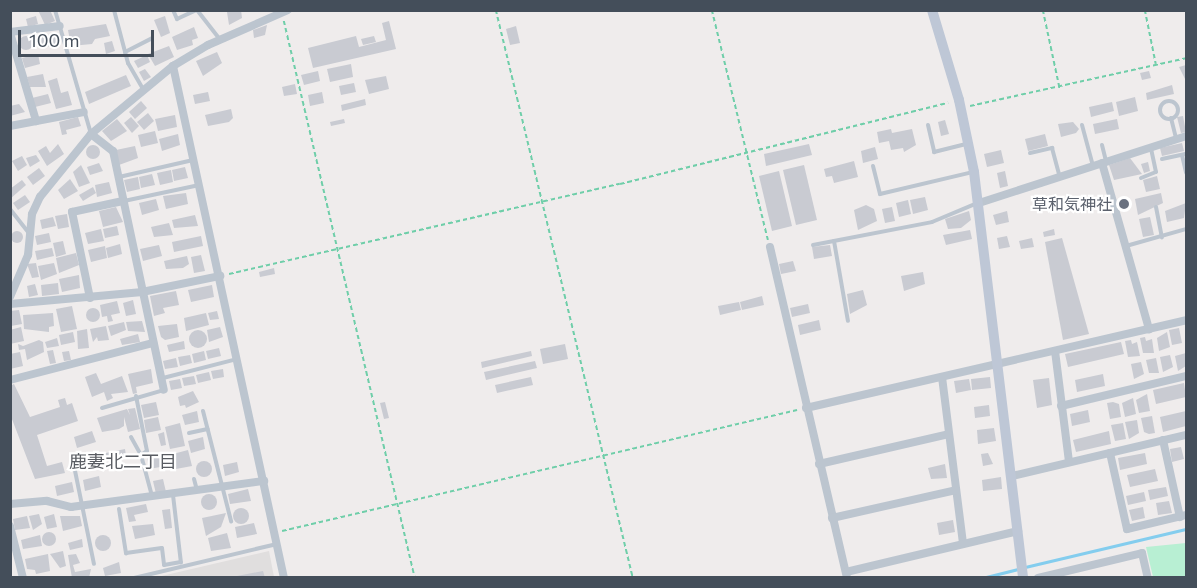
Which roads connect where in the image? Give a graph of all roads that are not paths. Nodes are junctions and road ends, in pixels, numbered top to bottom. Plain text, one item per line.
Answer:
1 (55, 10) edge
2 (114, 10) edge
3 (173, 10) edge
4 (196, 10) edge
5 (933, 10) edge
6 (284, 11) edge
7 (60, 26) junction
8 (10, 33) edge
9 (152, 38) dead end
10 (220, 39) junction
11 (125, 52) junction
12 (173, 66) junction
13 (144, 90) junction
14 (84, 112) junction
15 (1171, 118) junction
16 (36, 121) junction
17 (928, 125) dead end
18 (1082, 125) dead end
19 (10, 126) edge
20 (91, 134) junction
21 (1186, 137) edge
22 (1176, 138) junction
23 (970, 144) junction
24 (1102, 145) dead end
25 (1151, 145) junction
26 (1030, 153) dead end
27 (1184, 155) edge
28 (1162, 159) dead end
29 (194, 160) junction
30 (1104, 163) junction
31 (873, 166) dead end
32 (1093, 166) junction
33 (974, 172) junction
34 (1186, 173) edge
35 (118, 177) junction
36 (1060, 177) junction
37 (1141, 178) dead end
38 (200, 185) junction
39 (123, 201) junction
40 (979, 203) junction
41 (1156, 207) dead end
42 (10, 209) edge
43 (1186, 229) edge
44 (31, 236) junction
45 (1162, 237) junction
46 (834, 241) junction
47 (813, 244) dead end
48 (1126, 246) junction
49 (770, 248) road end
50 (220, 276) junction
51 (142, 292) junction
52 (10, 297) edge
53 (90, 298) junction
54 (10, 304) edge
55 (1186, 320) edge
56 (848, 321) dead end
57 (1149, 329) junction
58 (153, 343) junction
59 (1055, 351) junction
60 (238, 359) junction
61 (998, 364) junction
62 (1186, 376) edge
63 (942, 377) junction
64 (161, 378) junction
65 (10, 380) edge
66 (164, 390) joint
67 (136, 396) junction
68 (1061, 406) junction
69 (102, 408) dead end
70 (806, 408) junction
71 (203, 411) dead end
72 (208, 429) junction
73 (189, 433) dead end
74 (949, 434) junction
75 (1186, 435) edge
76 (131, 437) dead end
77 (1163, 440) junction
78 (1110, 453) junction
79 (141, 455) junction
80 (72, 456) dead end
81 (1069, 462) junction
82 (819, 464) junction
83 (1012, 476) junction
84 (194, 479) dead end
85 (264, 481) junction
86 (223, 487) junction
87 (956, 490) junction
88 (197, 491) junction
89 (173, 495) junction
90 (152, 497) junction
91 (10, 504) edge
92 (84, 506) junction
93 (119, 509) dead end
94 (1183, 516) edge
95 (832, 518) junction
96 (231, 521) dead end
97 (10, 526) edge
98 (1018, 531) junction
99 (278, 544) junction
100 (963, 544) junction
101 (94, 564) dead end
102 (182, 564) junction
103 (847, 575) edge
104 (1022, 576) edge
105 (21, 577) edge
106 (134, 578) edge
107 (284, 578) edge
108 (1038, 578) edge
109 (1148, 578) edge

1 - 7 lane
2 - 11 lane
3 - 4 lane
4 - 10 lane
5 - 23 street
6 - 10 street
7 - 8 street
7 - 14 lane
8 - 16 street
9 - 11 lane
10 - 12 street
11 - 13 lane
12 - 13 street
12 - 29 street
13 - 20 street
14 - 16 street
14 - 20 lane
15 - 15 lane
15 - 22 lane
16 - 19 street
17 - 23 lane
18 - 32 lane
20 - 35 street
20 - 44 street
21 - 22 street
22 - 25 street
23 - 33 street
24 - 30 lane
25 - 30 street
25 - 37 lane
26 - 36 lane
27 - 28 lane
27 - 34 lane
29 - 35 lane
29 - 38 street
30 - 32 street
30 - 48 street
31 - 33 lane
32 - 36 street
33 - 40 street
35 - 39 street
36 - 40 street
38 - 39 lane
38 - 50 street
39 - 51 street
39 - 53 street
40 - 46 lane
40 - 61 street
41 - 45 lane
42 - 44 lane
43 - 45 lane
44 - 52 street
45 - 48 lane
46 - 47 lane
46 - 56 lane
48 - 57 street
49 - 70 street
50 - 51 street
50 - 60 street
51 - 53 street
51 - 58 street
53 - 54 street
55 - 57 street
57 - 59 street
58 - 64 street
58 - 65 street
59 - 61 street
59 - 68 street
60 - 64 lane
60 - 85 street
61 - 63 street
61 - 83 street
62 - 68 street
63 - 70 street
63 - 74 street
64 - 66 street
66 - 67 lane
67 - 69 lane
67 - 79 lane
68 - 81 street
70 - 82 street
71 - 72 lane
72 - 73 lane
72 - 86 lane
74 - 82 street
74 - 87 street
75 - 77 street
76 - 79 lane
77 - 78 street
77 - 94 street
78 - 81 street
78 - 94 street
79 - 90 lane
80 - 92 lane
81 - 83 street
82 - 95 street
83 - 98 street
84 - 88 lane
85 - 86 street
85 - 99 street
86 - 88 street
86 - 96 lane
87 - 95 street
87 - 100 street
88 - 89 street
89 - 90 street
89 - 102 lane
90 - 92 street
91 - 92 street
92 - 101 lane
93 - 102 lane
95 - 103 street
97 - 105 street
98 - 100 street
98 - 104 street
99 - 102 lane
99 - 107 street
100 - 103 street
102 - 106 lane
108 - 109 street

